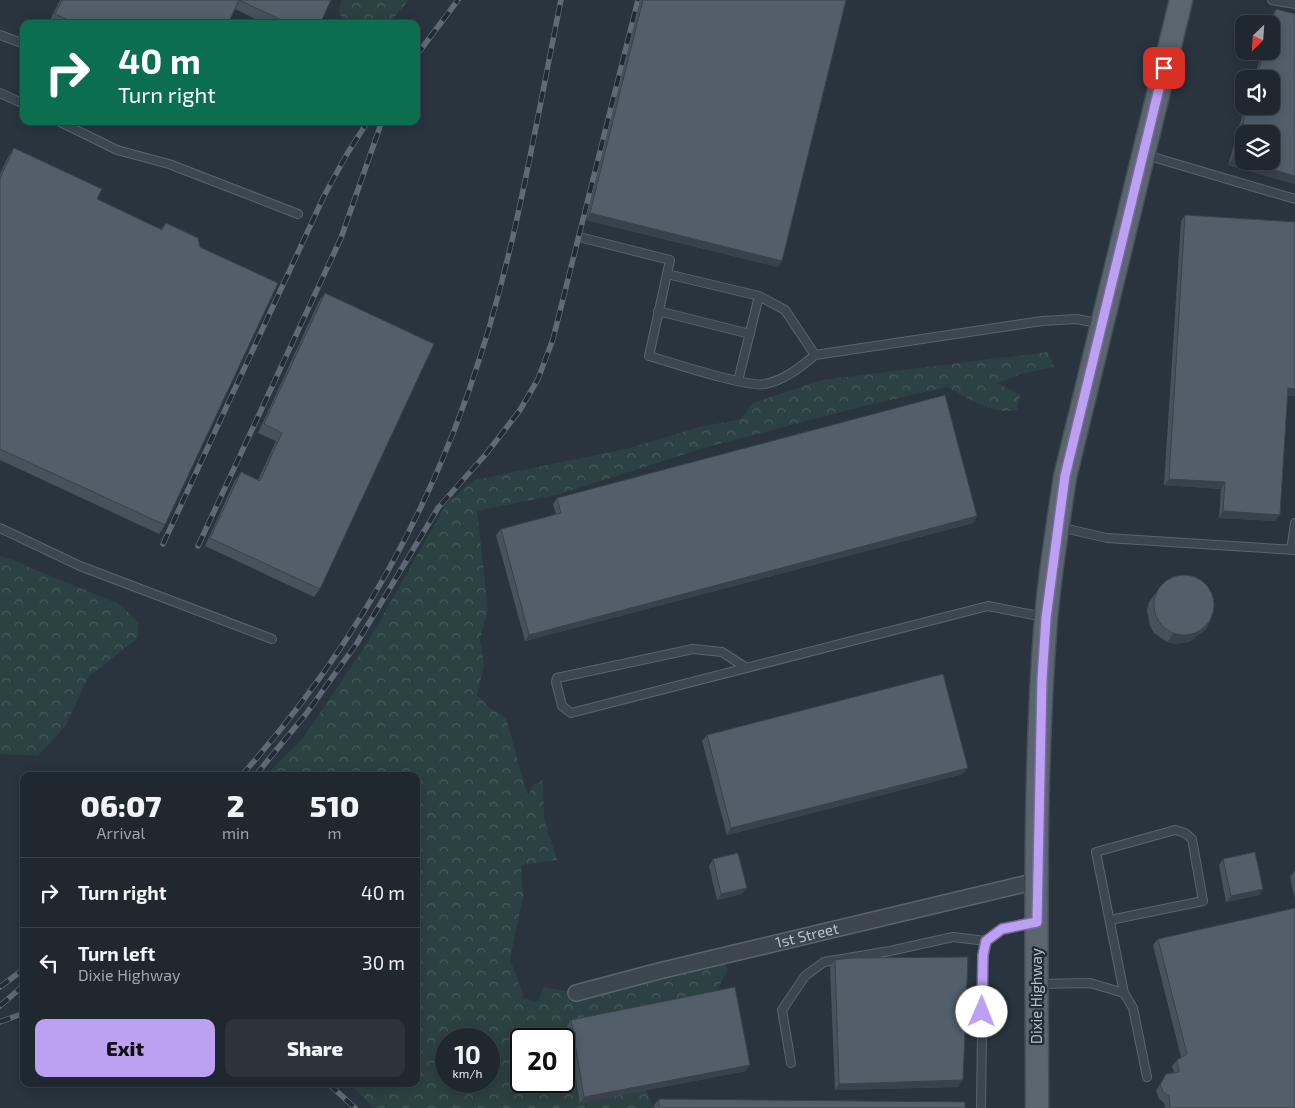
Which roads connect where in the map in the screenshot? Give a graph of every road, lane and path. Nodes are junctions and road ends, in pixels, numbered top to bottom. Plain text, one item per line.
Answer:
1 (1181, 0) edge
2 (1272, 0) edge
3 (1295, 4) edge
4 (0, 35) edge
5 (20, 42) edge
6 (0, 92) edge
7 (20, 102) edge
8 (66, 125) edge
9 (1143, 154) junction
10 (1295, 199) edge
11 (298, 214) dead end
12 (583, 238) dead end
13 (667, 274) junction
14 (759, 296) junction
15 (658, 311) junction
16 (1101, 324) junction
17 (750, 334) junction
18 (815, 355) junction
19 (738, 381) junction
20 (1295, 523) edge
21 (1058, 526) junction
22 (0, 528) edge
23 (1293, 550) edge
24 (1046, 618) junction
25 (272, 639) dead end
26 (745, 667) junction
27 (1037, 881) junction
28 (1110, 920) junction
29 (1037, 922) junction
30 (986, 941) junction
31 (1037, 984) junction
32 (576, 993) dead end
33 (1124, 993) junction
34 (791, 1063) dead end
35 (1147, 1077) dead end
36 (981, 1108) edge
37 (1037, 1108) edge

1 - 9 main road, Dixie Highway
2 - 3 lane
4 - 5 lane
6 - 7 lane
8 - 11 lane
9 - 10 lane
9 - 16 main road, Dixie Highway
12 - 13 lane
13 - 14 lane
13 - 15 lane
14 - 17 lane
14 - 18 lane
15 - 17 lane
15 - 19 lane
16 - 18 lane
16 - 21 main road, Dixie Highway
17 - 19 lane
18 - 19 lane
20 - 23 lane
21 - 23 lane
21 - 24 main road, Dixie Highway
22 - 25 lane
24 - 26 lane
24 - 27 main road, Dixie Highway
26 - 26 lane
27 - 29 main road, Dixie Highway
27 - 32 street, 1st Street
28 - 28 lane
28 - 33 lane
29 - 30 lane
29 - 31 main road, Dixie Highway
30 - 34 lane
30 - 36 lane
31 - 33 lane
31 - 37 main road, Dixie Highway
33 - 35 lane

